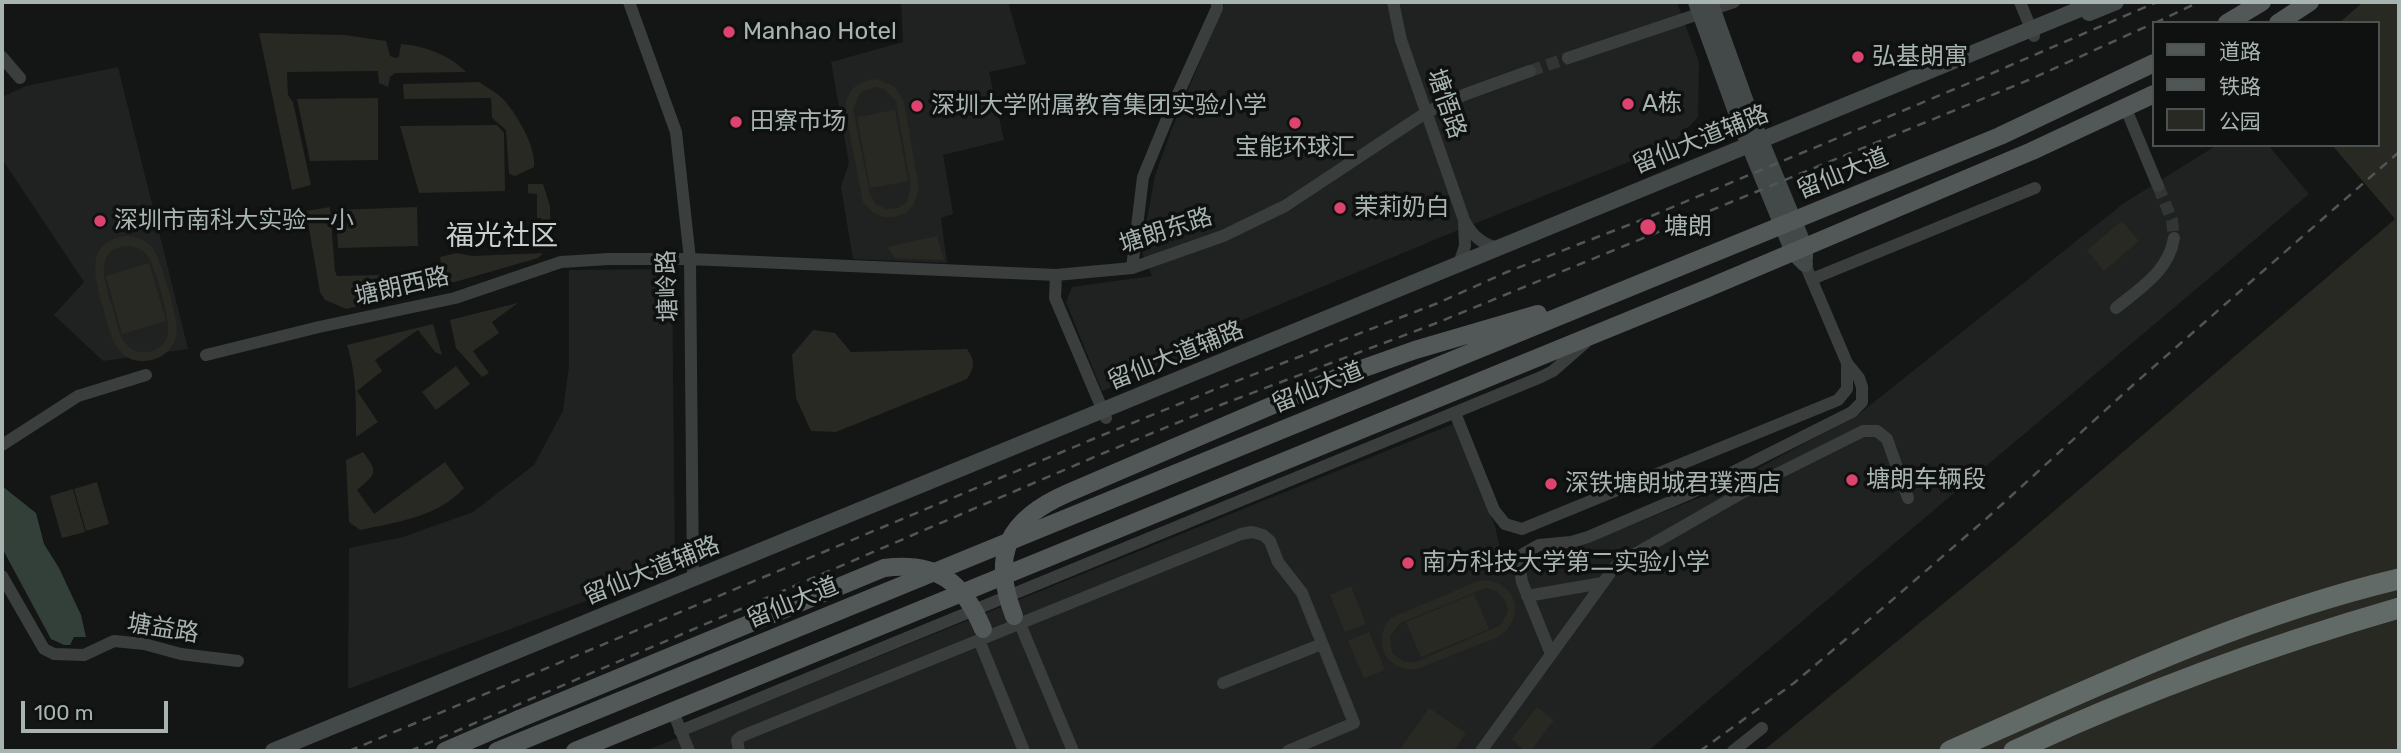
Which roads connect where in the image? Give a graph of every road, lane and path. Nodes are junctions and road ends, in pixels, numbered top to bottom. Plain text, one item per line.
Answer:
1 (629, 2) edge
2 (1217, 2) edge
3 (1393, 2) edge
4 (1734, 2) edge
5 (2020, 2) edge
6 (2097, 2) edge
7 (2116, 2) edge
8 (2262, 2) edge
9 (2311, 2) edge
10 (1704, 6) edge
11 (2230, 21) edge
12 (2281, 21) edge
13 (2032, 32) junction
14 (2, 57) edge
15 (1568, 58) tunnel mouth
16 (2152, 64) edge
17 (1530, 71) tunnel mouth
18 (20, 78) dead end
19 (2152, 95) edge
20 (2126, 109) junction
21 (1427, 112) junction
22 (1756, 146) junction
23 (2158, 186) tunnel mouth
24 (2035, 188) dead end
25 (1464, 220) junction
26 (1787, 222) junction
27 (2174, 238) tunnel mouth
28 (1498, 248) junction
29 (690, 259) junction
30 (1804, 261) junction
31 (1459, 264) junction
32 (1132, 268) junction
33 (1056, 275) junction
34 (1635, 285) junction
35 (2116, 308) dead end
36 (1595, 334) junction
37 (206, 355) dead end
38 (1847, 363) junction
39 (146, 375) dead end
40 (1455, 413) junction
41 (1104, 414) junction
42 (2, 445) edge
43 (1908, 498) dead end
44 (2, 576) edge
45 (693, 578) junction
46 (2399, 579) edge
47 (1602, 583) junction
48 (1527, 596) junction
49 (2399, 608) edge
50 (1018, 621) junction
51 (983, 636) junction
52 (1322, 645) junction
53 (1551, 654) junction
54 (238, 661) dead end
55 (1223, 684) dead end
56 (673, 712) junction
57 (1762, 728) dead end
58 (680, 731) junction
59 (1953, 750) edge
60 (273, 751) edge
61 (296, 751) edge
62 (445, 751) edge
63 (497, 751) edge
64 (576, 751) edge
65 (689, 751) edge
66 (738, 751) edge
67 (1024, 751) edge
68 (1073, 751) edge
69 (1288, 751) edge
70 (1481, 751) edge
71 (1733, 751) edge
72 (2014, 751) edge

1 - 29 street, 塘岭路
2 - 32 street
3 - 21 street, 塘悟路
4 - 10 street
5 - 13 street
6 - 13 main road, 留仙大道辅路
7 - 13 main road, 留仙大道辅路
8 - 11 main road
9 - 12 main road
10 - 15 street
10 - 22 main road
13 - 22 main road, 留仙大道辅路
14 - 18 street
16 - 26 main road, 留仙大道
17 - 21 street, 塘朗东路
19 - 20 main road
20 - 23 street
20 - 30 main road
21 - 25 street, 塘悟路
21 - 32 street, 塘朗东路
22 - 26 main road
22 - 28 main road, 留仙大道辅路
22 - 41 main road, 留仙大道辅路
24 - 30 street
25 - 28 street, 塘悟路
25 - 31 street, 塘悟路
26 - 30 main road
26 - 34 main road, 留仙大道
27 - 35 street
28 - 31 main road, 留仙大道辅路
29 - 33 street, 塘朗东路
29 - 37 street, 塘朗西路
29 - 45 street, 塘岭路
30 - 36 main road
30 - 38 street
31 - 41 main road, 留仙大道辅路
32 - 33 street, 塘朗东路
33 - 41 street
34 - 50 main road, bridge
34 - 63 main road, 留仙大道
36 - 40 street
36 - 56 main road
38 - 40 street
38 - 48 street
39 - 42 street
40 - 58 street
41 - 45 main road, 留仙大道辅路
41 - 61 main road, 留仙大道辅路
43 - 47 street
44 - 54 street, 塘益路
45 - 60 main road, 留仙大道辅路
46 - 59 highway
47 - 48 street
47 - 53 street
48 - 53 street
49 - 72 highway
50 - 51 street
50 - 52 street
50 - 68 street
51 - 62 main road, bridge
51 - 66 street
51 - 67 street
52 - 55 street
52 - 69 street
53 - 70 street
56 - 58 street
56 - 64 main road
57 - 71 street
58 - 65 street

